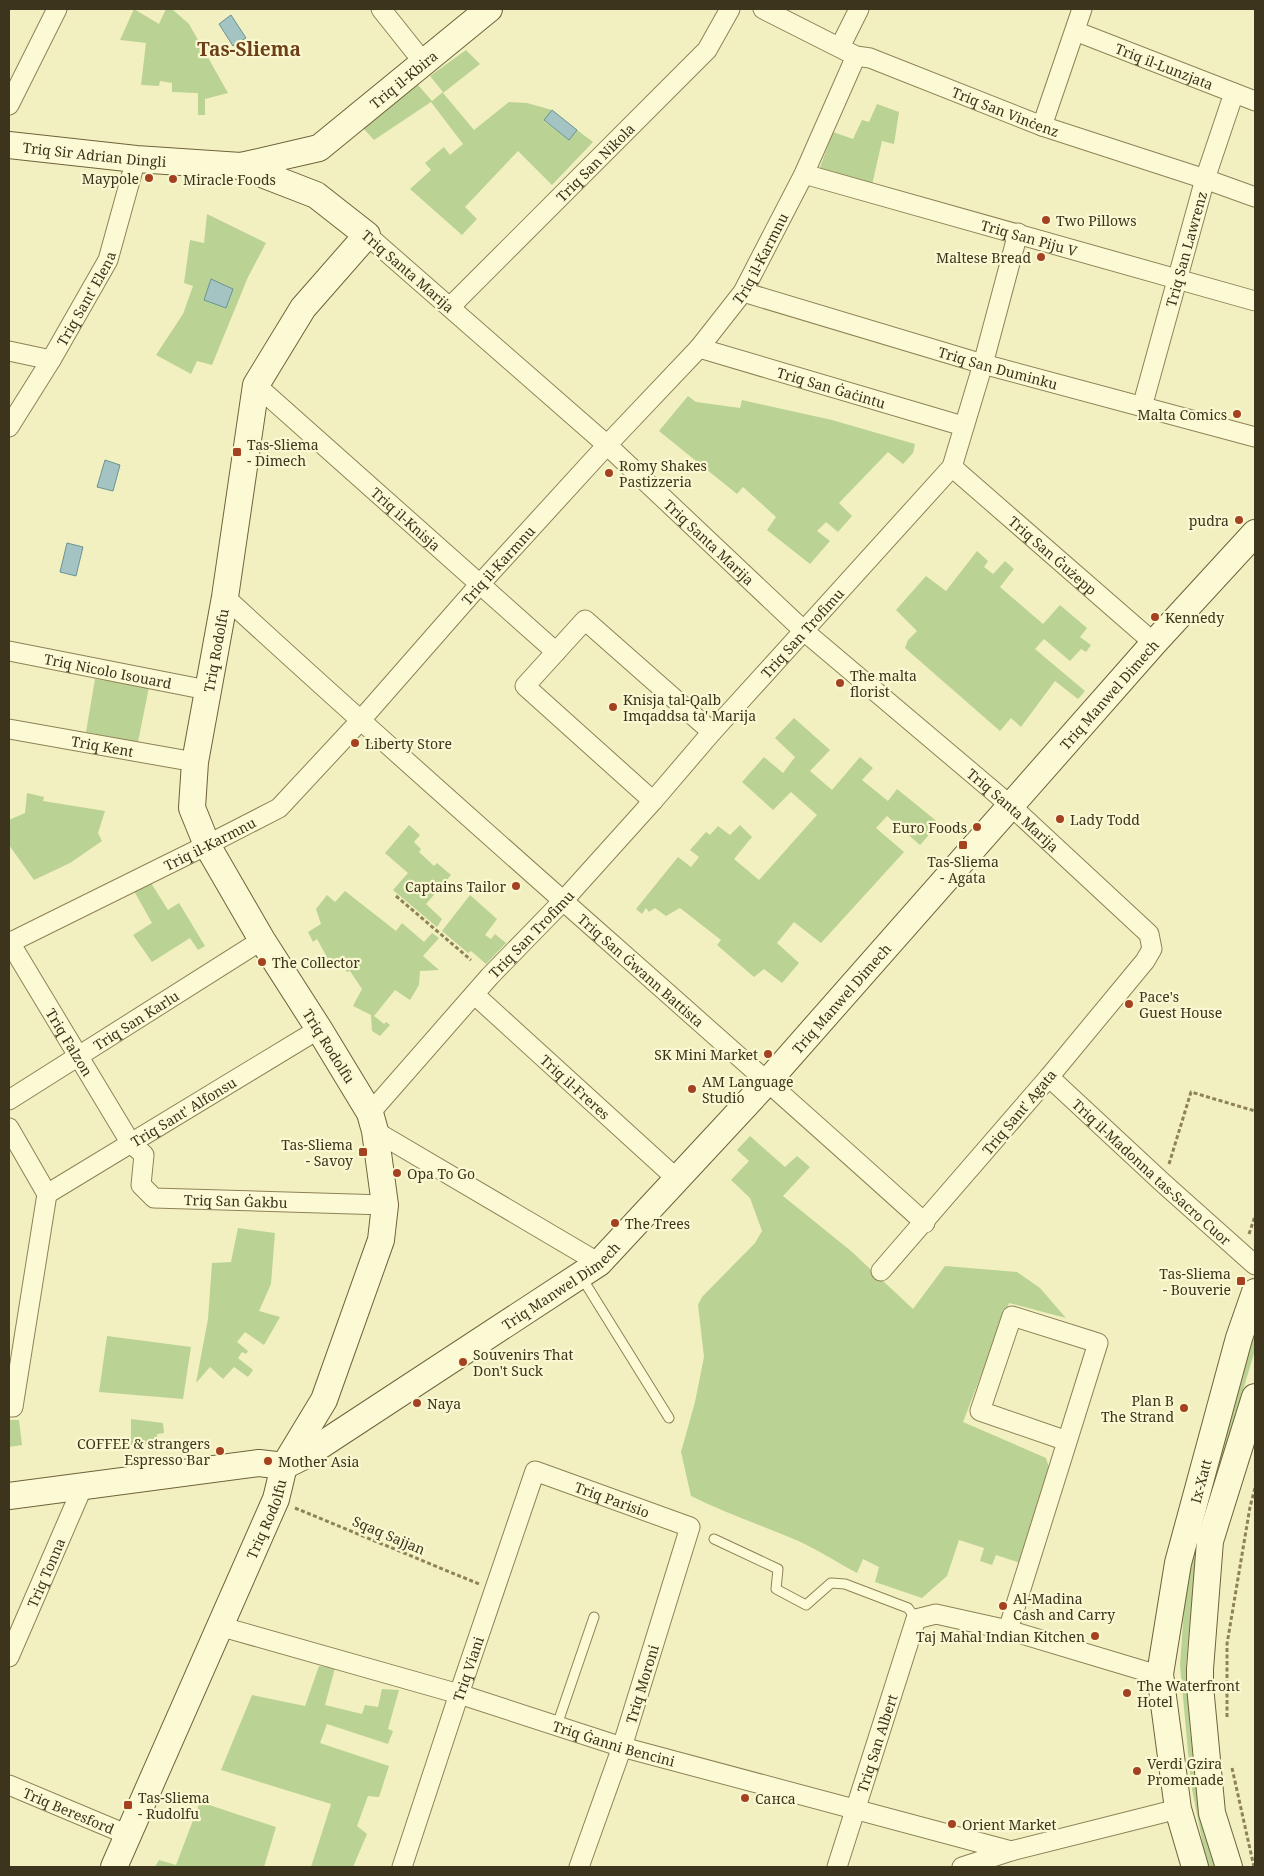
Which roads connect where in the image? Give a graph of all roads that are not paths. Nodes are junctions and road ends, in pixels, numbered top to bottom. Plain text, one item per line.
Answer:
1 (57, 9) edge
2 (381, 9) edge
3 (730, 9) edge
4 (763, 9) edge
5 (859, 9) edge
6 (1082, 9) edge
7 (483, 11) edge
8 (1075, 31) junction
9 (848, 52) junction
10 (424, 63) junction
11 (1234, 93) junction
12 (1255, 101) edge
13 (9, 106) edge
14 (1042, 126) junction
15 (9, 145) edge
16 (319, 148) junction
17 (136, 159) junction
18 (241, 166) junction
19 (804, 174) junction
20 (1205, 179) junction
21 (316, 195) junction
22 (1255, 197) edge
23 (1018, 233) junction
24 (367, 235) junction
25 (1177, 280) junction
26 (744, 292) junction
27 (1255, 301) edge
28 (450, 307) junction
29 (699, 348) junction
30 (9, 351) edge
31 (51, 360) junction
32 (982, 364) junction
33 (256, 385) junction
34 (1142, 407) junction
35 (963, 426) junction
36 (9, 427) edge
37 (1255, 437) edge
38 (607, 445) junction
39 (952, 467) junction
40 (1255, 533) edge
41 (480, 584) junction
42 (225, 597) junction
43 (804, 631) junction
44 (1154, 643) junction
45 (9, 651) edge
46 (556, 652) junction
47 (207, 690) junction
48 (360, 721) junction
49 (9, 729) edge
50 (712, 732) junction
51 (195, 762) junction
52 (653, 801) junction
53 (1011, 806) junction
54 (207, 846) junction
55 (563, 901) junction
56 (262, 940) junction
57 (9, 942) edge
58 (1152, 949) joint
59 (475, 995) junction
60 (319, 1028) junction
61 (78, 1056) junction
62 (1049, 1077) junction
63 (768, 1081) junction
64 (9, 1100) edge
65 (372, 1122) junction
66 (9, 1128) edge
67 (130, 1142) junction
68 (677, 1179) junction
69 (48, 1194) junction
70 (385, 1205) junction
71 (925, 1223) junction
72 (1255, 1265) edge
73 (590, 1270) junction
74 (881, 1271) dead end
75 (1255, 1292) edge
76 (1255, 1397) edge
77 (9, 1407) edge
78 (669, 1418) dead end
79 (1067, 1441) junction
80 (284, 1466) junction
81 (535, 1471) joint
82 (83, 1486) junction
83 (9, 1496) edge
84 (690, 1527) joint
85 (714, 1540) dead end
86 (594, 1617) dead end
87 (916, 1619) junction
88 (219, 1626) junction
89 (1008, 1630) junction
90 (9, 1657) edge
91 (1160, 1674) junction
92 (459, 1694) junction
93 (558, 1726) junction
94 (622, 1747) junction
95 (9, 1785) edge
96 (1178, 1809) junction
97 (856, 1811) junction
98 (128, 1835) junction
99 (1008, 1859) edge
100 (114, 1867) edge
101 (402, 1867) edge
102 (579, 1867) edge
103 (837, 1867) edge
104 (962, 1867) edge
105 (1195, 1867) edge
106 (1229, 1867) edge

1 - 13 street
2 - 10 street
3 - 28 street, Triq San Nikola
4 - 9 street, Triq San Vinċenz
5 - 9 street, Triq il-Karmnu
6 - 8 street
7 - 10 street, Triq il-Kbira
8 - 11 street, Triq il-Lunzjata
8 - 14 street
9 - 14 street, Triq San Vinċenz
9 - 19 street, Triq il-Karmnu
10 - 16 street, Triq il-Kbira
11 - 12 street, Triq il-Lunzjata
11 - 20 street, Triq San Lawrenz
14 - 20 street, Triq San Vinċenz
15 - 17 street, Triq Sir Adrian Dingli
16 - 18 street, Triq il-Kbira
16 - 21 street
17 - 18 street, Triq Sir Adrian Dingli
17 - 31 street, Triq Sant' Elena
18 - 21 street, Triq Santa Marija
19 - 23 street, Triq San Piju V
19 - 26 street, Triq il-Karmnu
20 - 22 street, Triq San Vinċenz
20 - 25 street, Triq San Lawrenz
21 - 24 street, Triq Santa Marija
23 - 25 street, Triq San Piju V
23 - 32 street, Triq San Trofimu
24 - 28 street, Triq Santa Marija
24 - 33 street, Triq Rodolfu
25 - 27 street, Triq San Piju V
25 - 34 street, Triq San Lawrenz
26 - 29 street, Triq il-Karmnu
26 - 32 street, Triq San Duminku
28 - 38 street, Triq Santa Marija
29 - 35 street, Triq San Ġaċintu
29 - 38 street, Triq il-Karmnu
30 - 31 street
31 - 36 street, Triq Sant' Elena
32 - 34 street, Triq San Duminku
32 - 35 street, Triq San Trofimu
33 - 41 street, Triq il-Knisja
33 - 42 street, Triq Rodolfu
34 - 37 street, Triq San Duminku
35 - 39 street, Triq San Trofimu
38 - 41 street, Triq il-Karmnu
38 - 43 street, Triq Santa Marija
39 - 43 street, Triq San Trofimu
39 - 44 street, Triq San Ġużepp
40 - 44 street, Triq Manwel Dimech
41 - 46 street, Triq il-Knisja
41 - 48 street, Triq il-Karmnu
42 - 47 street, Triq Rodolfu
42 - 48 street, Triq San Ġwann Battista
43 - 50 street, Triq San Trofimu
43 - 53 street, Triq Santa Marija
44 - 53 street, Triq Manwel Dimech
45 - 47 street, Triq Nicolo Isouard
46 - 50 street
46 - 52 street
47 - 51 street, Triq Rodolfu
48 - 54 street, Triq il-Karmnu
48 - 55 street, Triq San Ġwann Battista
49 - 51 street, Triq Kent
50 - 52 street, Triq San Trofimu
51 - 54 street, Triq Rodolfu
52 - 55 street, Triq San Trofimu
53 - 58 street, Triq Santa Marija
53 - 63 street, Triq Manwel Dimech
54 - 56 street, Triq Rodolfu
54 - 57 street, Triq il-Karmnu
55 - 59 street, Triq San Trofimu
55 - 63 street, Triq San Ġwann Battista
56 - 60 street, Triq Rodolfu
56 - 61 street, Triq San Karlu
57 - 61 street, Triq Falzon
58 - 62 street, Triq Sant' Agata
59 - 65 street, Triq San Trofimu
59 - 68 street, Triq il-Freres
60 - 65 street, Triq Rodolfu
60 - 67 street, Triq Sant' Alfonsu
61 - 64 street, Triq San Karlu
61 - 67 street, Triq Falzon
62 - 71 street, Triq Sant' Agata
62 - 72 street, Triq il-Madonna tas-Sacro Cuor
63 - 68 street, Triq Manwel Dimech
63 - 71 street, Triq San Ġwann Battista
65 - 70 street, Triq Rodolfu
65 - 73 street
66 - 69 street
67 - 69 street, Triq Sant' Alfonsu
67 - 70 street, Triq San Ġakbu
68 - 73 street, Triq Manwel Dimech
69 - 77 street
70 - 80 street, Triq Rodolfu
71 - 74 street, Triq Sant' Agata
73 - 78 lane
73 - 80 street, Triq Manwel Dimech
75 - 91 street, Ix-Xatt
76 - 106 street, Ix-Xatt
79 - 79 street
79 - 89 street
80 - 82 street
80 - 88 street, Triq Rodolfu
81 - 84 street, Triq Parisio
81 - 92 street, Triq Viani
82 - 83 street
82 - 90 street, Triq Tonna
84 - 94 street, Triq Moroni
85 - 87 lane
86 - 93 lane
87 - 89 street
87 - 97 street, Triq San Albert
88 - 92 street, Triq Ġanni Bencini
88 - 98 street, Triq Rodolfu
89 - 91 street
91 - 96 street, Ix-Xatt
92 - 93 street, Triq Ġanni Bencini
92 - 101 street, Triq Viani
93 - 94 street, Triq Ġanni Bencini
94 - 97 street, Triq Ġanni Bencini
94 - 102 street, Triq Moroni
95 - 98 street, Triq Beresford
96 - 99 street
96 - 105 street, Ix-Xatt
97 - 99 street, Triq Ġanni Bencini
97 - 103 street, Triq San Albert
98 - 100 street, Triq Rodolfu
99 - 104 street

